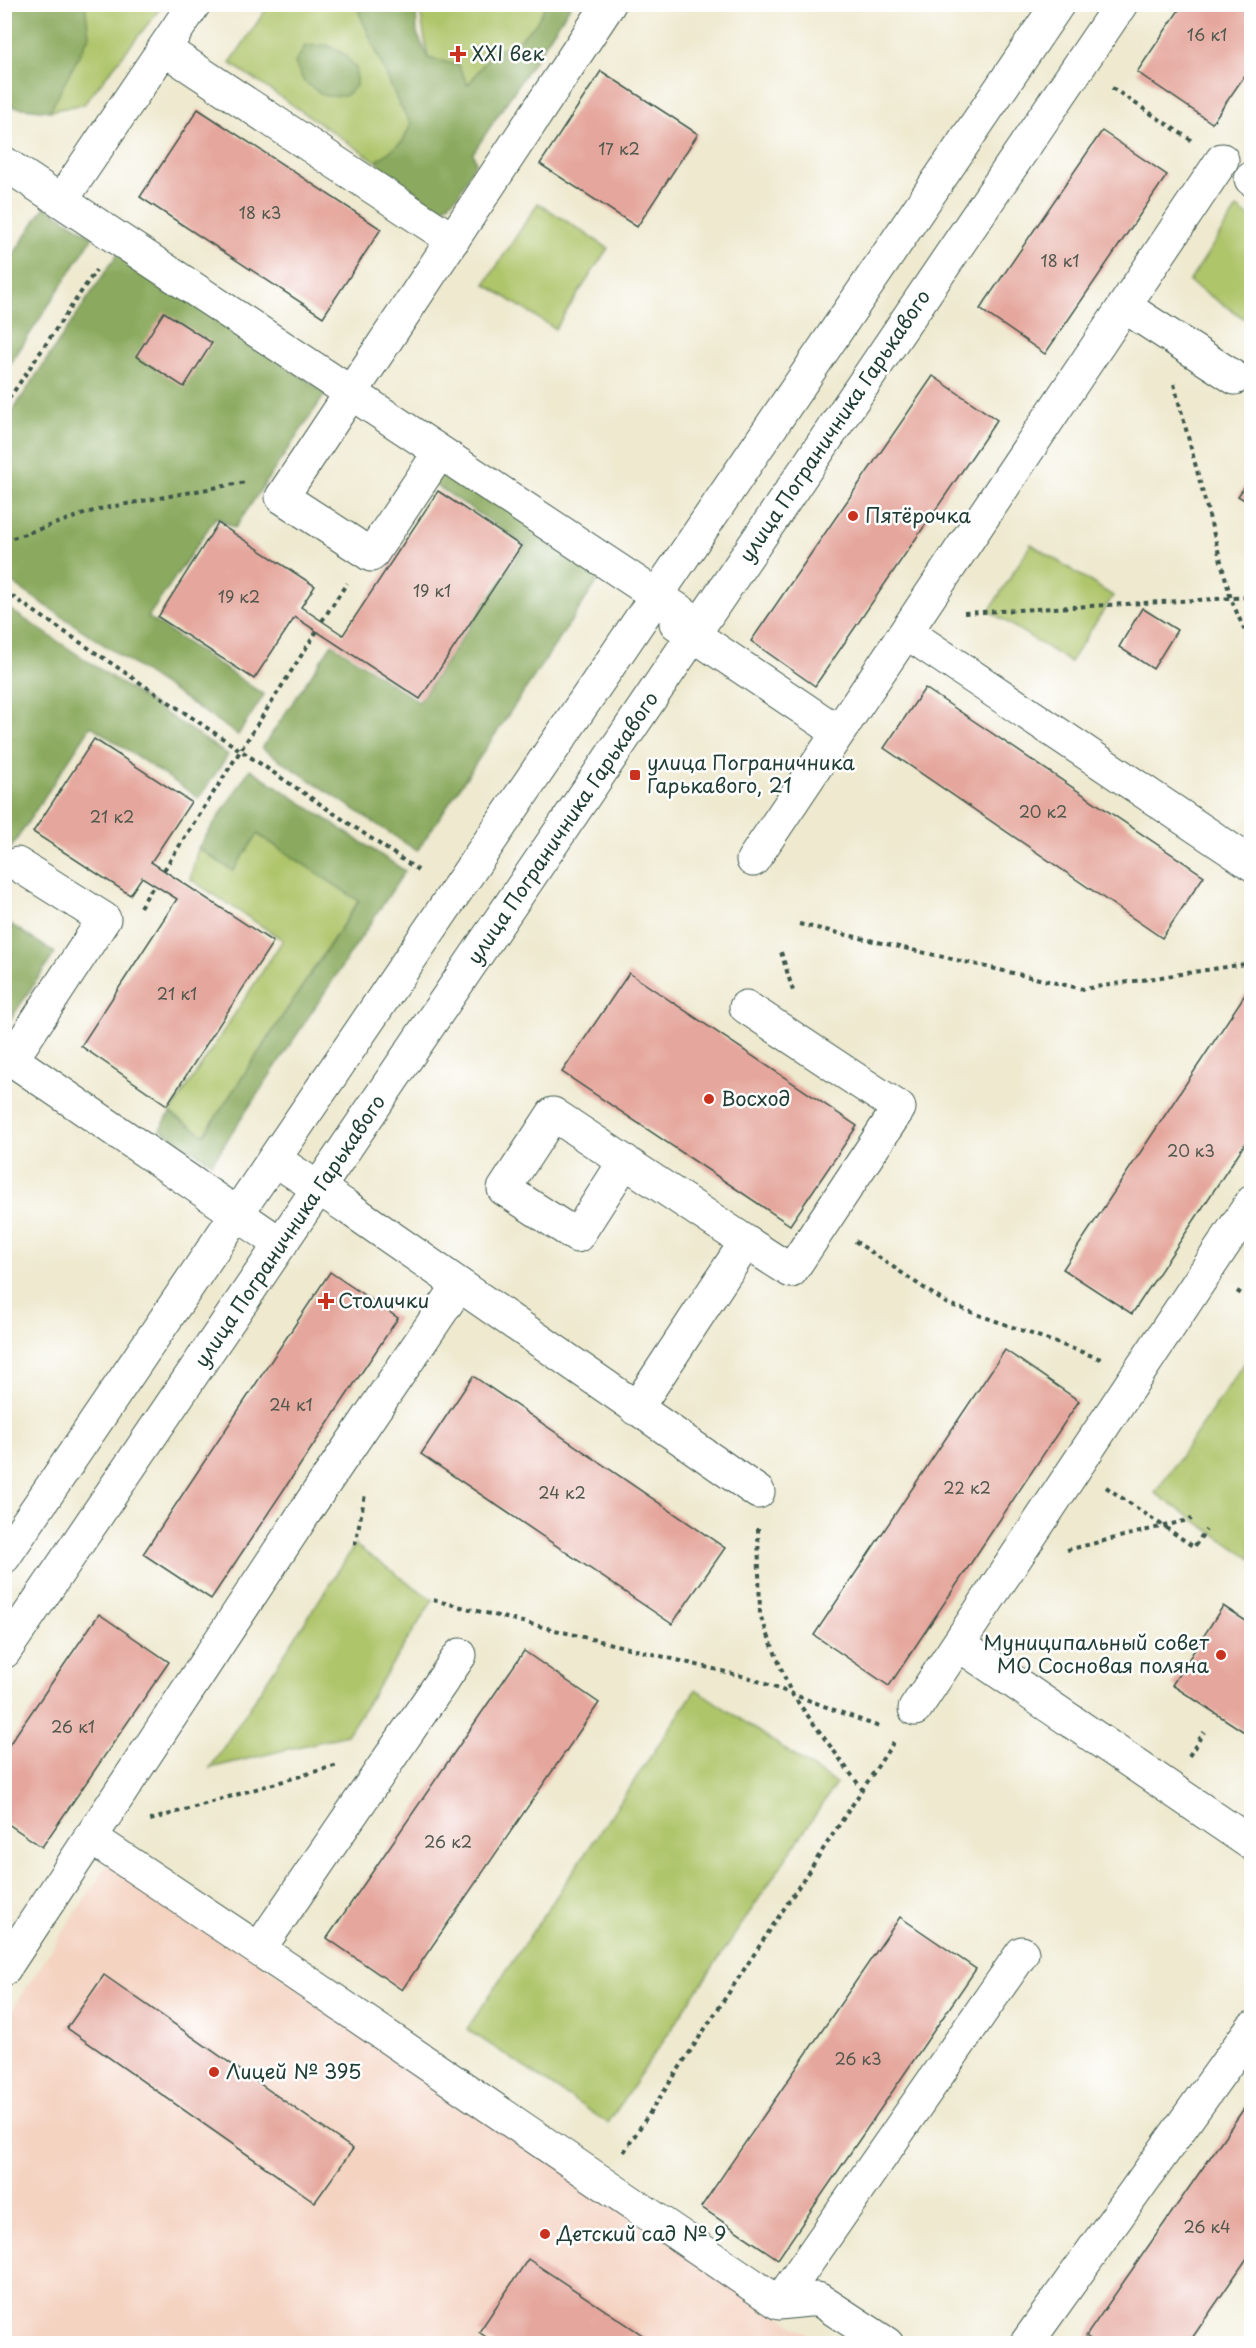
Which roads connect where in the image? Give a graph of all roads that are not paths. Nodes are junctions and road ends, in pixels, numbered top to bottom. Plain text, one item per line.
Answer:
1 (194, 4) edge
2 (609, 4) edge
3 (1058, 4) edge
4 (1121, 4) edge
5 (164, 49) junction
6 (1222, 160) road end
7 (4, 163) edge
8 (62, 201) junction
9 (453, 240) junction
10 (1124, 306) junction
11 (1235, 378) dead end
12 (351, 393) junction
13 (440, 452) junction
14 (653, 602) junction
15 (910, 624) junction
16 (697, 629) junction
17 (838, 732) junction
18 (753, 860) dead end
19 (17, 864) dead end
20 (1251, 864) edge
21 (746, 1007) dead end
22 (8, 1056) edge
23 (274, 1159) junction
24 (625, 1161) dead end
25 (319, 1188) junction
26 (1251, 1202) edge
27 (237, 1214) junction
28 (746, 1242) junction
29 (281, 1244) junction
30 (459, 1285) junction
31 (636, 1409) junction
32 (758, 1492) road end
33 (4, 1557) edge
34 (958, 1644) junction
35 (4, 1652) edge
36 (460, 1655) dead end
37 (907, 1721) road end
38 (90, 1838) junction
39 (1251, 1844) edge
40 (259, 1949) junction
41 (1022, 1953) dead end
42 (4, 1969) edge
43 (1251, 2028) edge
44 (779, 2303) junction
45 (887, 2343) edge
46 (1026, 2343) edge

1 - 5 street
2 - 9 street
3 - 14 street
4 - 16 street, улица Пограничника Гарькавого
5 - 8 street
5 - 9 street
6 - 10 street
7 - 8 street
8 - 12 street
9 - 12 street
10 - 11 street
10 - 15 street
12 - 13 street
12 - 13 street
13 - 14 street
14 - 16 street
14 - 23 street
15 - 17 street
15 - 20 street
16 - 17 street
16 - 25 street, улица Пограничника Гарькавого
17 - 18 street
19 - 22 street
21 - 28 street
22 - 27 street
23 - 25 street
23 - 27 street
24 - 28 street
25 - 29 street, улица Пограничника Гарькавого
25 - 30 street
26 - 34 street
27 - 29 street
27 - 33 street
28 - 31 street
29 - 35 street, улица Пограничника Гарькавого
30 - 31 street
30 - 38 street
31 - 32 street
34 - 37 street
34 - 39 street
36 - 40 street
38 - 40 street
38 - 42 street
40 - 44 street
41 - 44 street
43 - 46 street
44 - 45 street

